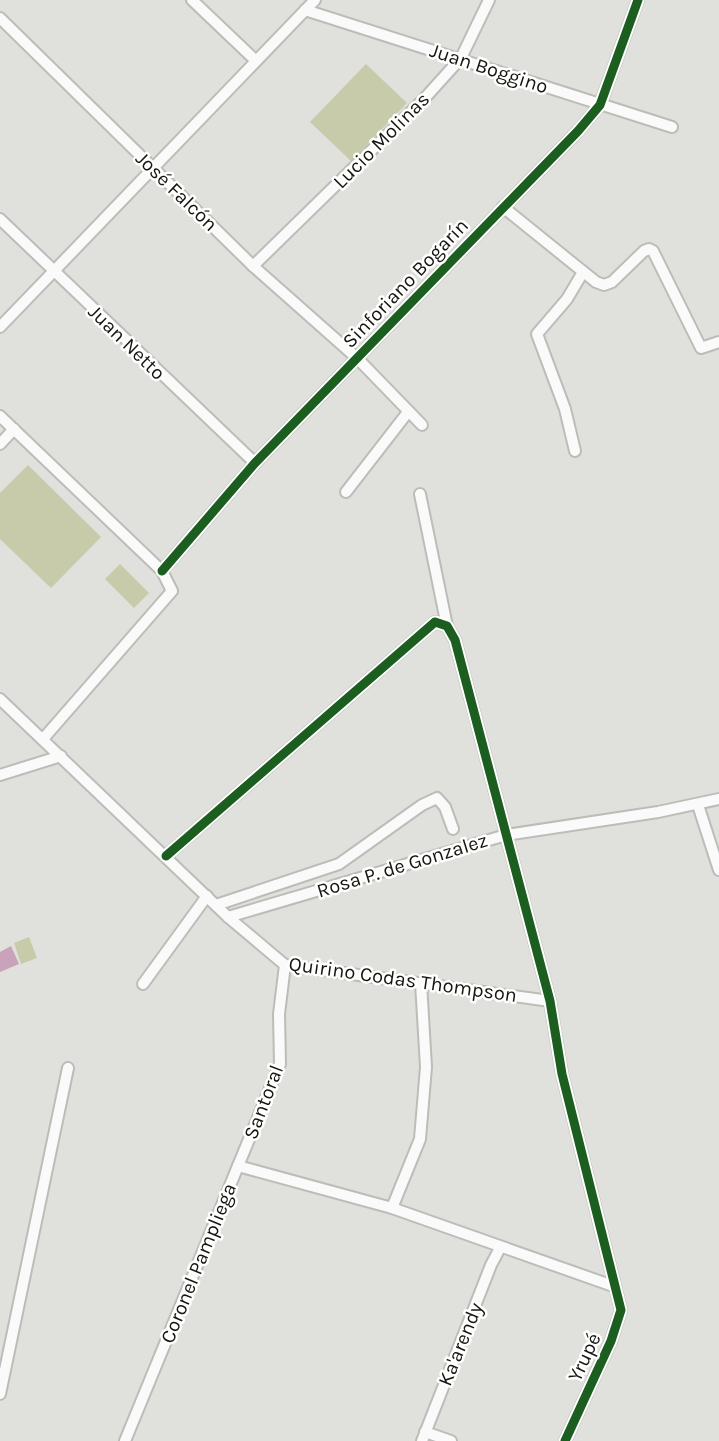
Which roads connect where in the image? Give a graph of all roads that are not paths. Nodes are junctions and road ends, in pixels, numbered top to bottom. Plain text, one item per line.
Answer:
1 (192, 0) edge
2 (315, 0) edge
3 (489, 0) edge
4 (638, 0) edge
5 (305, 10) junction
6 (0, 18) edge
7 (461, 58) junction
8 (255, 60) junction
9 (600, 105) junction
10 (672, 127) dead end
11 (153, 168) junction
12 (503, 207) junction
13 (0, 219) edge
14 (253, 266) junction
15 (53, 272) junction
16 (584, 272) junction
17 (0, 327) edge
18 (719, 342) edge
19 (358, 359) junction
20 (408, 412) junction
21 (0, 416) edge
22 (422, 425) dead end
23 (14, 429) junction
24 (0, 444) edge
25 (575, 450) dead end
26 (255, 463) junction
27 (346, 492) dead end
28 (420, 494) dead end
29 (162, 571) junction
30 (447, 626) junction
31 (0, 699) edge
32 (43, 739) junction
33 (61, 756) junction
34 (0, 775) edge
35 (719, 799) edge
36 (698, 805) junction
37 (453, 830) dead end
38 (506, 835) junction
39 (166, 856) junction
40 (719, 870) edge
41 (207, 896) junction
42 (216, 905) junction
43 (228, 917) junction
44 (285, 965) junction
45 (422, 983) junction
46 (142, 984) dead end
47 (550, 1001) junction
48 (68, 1068) dead end
49 (238, 1166) junction
50 (392, 1208) junction
51 (500, 1248) junction
52 (613, 1286) junction
53 (0, 1394) edge
54 (423, 1436) edge
55 (125, 1441) edge
56 (451, 1441) edge
57 (566, 1441) edge

1 - 8 street
2 - 5 street
3 - 7 street, Lucio Molinas
4 - 9 street, Sinforiano Bogarín
5 - 7 street, Juan Boggino
5 - 8 street
6 - 11 street, José Falcón
7 - 9 street, Juan Boggino
7 - 14 street, Lucio Molinas
8 - 11 street
9 - 10 street, Juan Boggino
9 - 12 street, Sinforiano Bogarín
11 - 14 street, José Falcón
11 - 15 street
12 - 16 street
12 - 19 street, Sinforiano Bogarín
13 - 15 street, Juan Netto
14 - 19 street, José Falcón
15 - 17 street
15 - 26 street, Juan Netto
16 - 18 street
16 - 25 street
19 - 20 street, José Falcón
19 - 26 street, Sinforiano Bogarín
20 - 22 street, José Falcón
20 - 27 street
21 - 23 street
23 - 24 street
23 - 29 street
26 - 29 street, Sinforiano Bogarín
28 - 30 street, Yrupé
29 - 32 street
30 - 38 street, Yrupé
30 - 39 street
31 - 32 street, Quirino Codas Thompson
32 - 33 street, Quirino Codas Thompson
33 - 34 street
33 - 39 street, Quirino Codas Thompson
35 - 36 street, Rosa P. de Gonzalez
36 - 38 street, Rosa P. de Gonzalez
36 - 40 street
37 - 42 street
38 - 43 street, Rosa P. de Gonzalez
38 - 47 street, Yrupé
39 - 41 street, Quirino Codas Thompson
41 - 42 street, Quirino Codas Thompson
41 - 46 street
42 - 43 street, Quirino Codas Thompson
43 - 44 street, Quirino Codas Thompson
44 - 45 street, Quirino Codas Thompson
44 - 49 street, Santoral
45 - 47 street, Quirino Codas Thompson
45 - 50 street
47 - 52 street, Yrupé
48 - 53 street
49 - 50 street, Coronel Pampliega
49 - 55 street, Coronel Pampliega
50 - 51 street, Coronel Pampliega
51 - 52 street, Coronel Pampliega
51 - 54 street, Ka'arendy
52 - 57 street, Yrupé
54 - 56 street

